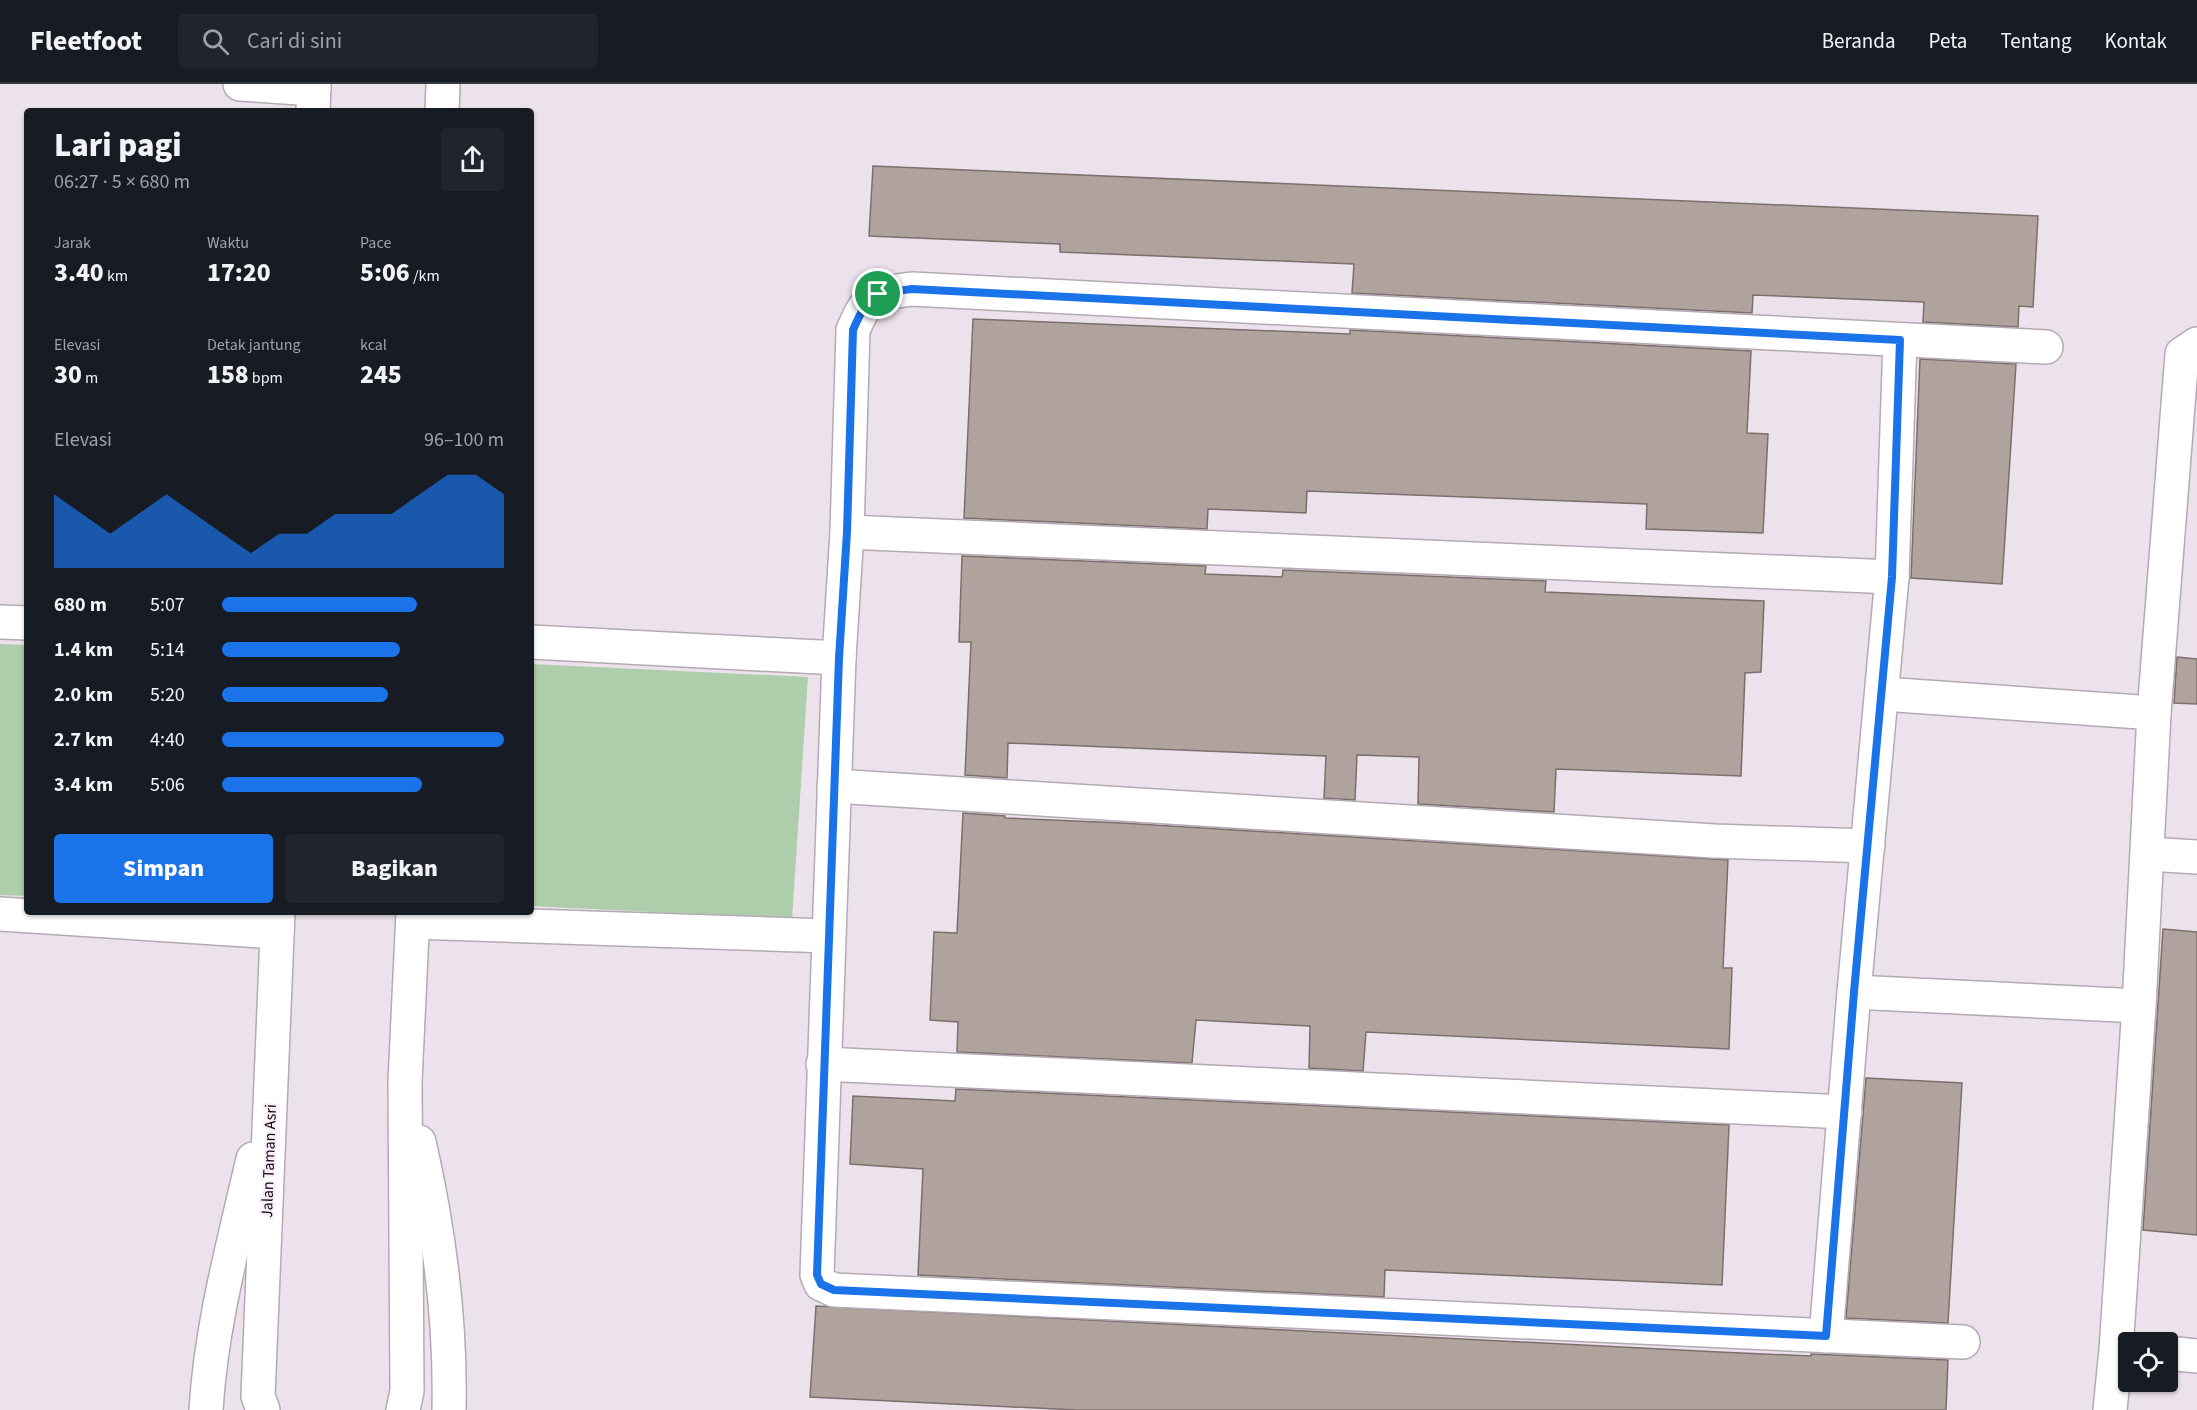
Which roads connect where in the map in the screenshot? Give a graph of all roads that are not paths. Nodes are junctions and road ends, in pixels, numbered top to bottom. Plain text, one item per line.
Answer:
1 (240, 84) edge
2 (443, 84) edge
3 (314, 95) edge
4 (442, 108) edge
5 (1900, 340) junction
6 (2197, 344) edge
7 (2046, 347) dead end
8 (847, 532) junction
9 (1892, 577) junction
10 (0, 622) edge
11 (24, 623) edge
12 (534, 642) edge
13 (839, 658) junction
14 (1883, 694) junction
15 (2154, 713) junction
16 (834, 786) junction
17 (1868, 846) junction
18 (2148, 854) junction
19 (2197, 857) edge
20 (0, 914) edge
21 (24, 915) edge
22 (35, 915) edge
23 (413, 917) edge
24 (278, 922) edge
25 (828, 936) junction
26 (1854, 992) junction
27 (2139, 1006) junction
28 (823, 1064) junction
29 (405, 1082) junction
30 (271, 1085) junction
31 (1845, 1112) junction
32 (2123, 1332) edge
33 (1826, 1336) junction
34 (1963, 1342) dead end
35 (2178, 1354) edge
36 (2197, 1356) edge
37 (2118, 1370) edge
38 (206, 1410) edge
39 (263, 1410) edge
40 (403, 1410) edge
41 (449, 1410) edge
42 (2110, 1410) edge

1 - 3 street
2 - 4 street
5 - 7 street
5 - 8 street
5 - 9 street
6 - 15 street
8 - 9 street
8 - 13 street
9 - 14 street
10 - 11 street
12 - 13 street
13 - 16 street
14 - 15 street
14 - 17 street
15 - 18 street
16 - 17 street
16 - 25 street
17 - 26 street
18 - 19 street
18 - 27 street
20 - 21 street
22 - 24 street
23 - 25 street
23 - 29 street
24 - 30 street, Jalan Taman Asri
25 - 28 street
26 - 27 street
26 - 31 street
27 - 32 street
28 - 31 street
28 - 33 street
29 - 40 street
29 - 41 street
30 - 38 street
30 - 39 street, Jalan Taman Asri
31 - 33 street
33 - 34 street
35 - 36 street
37 - 42 street

